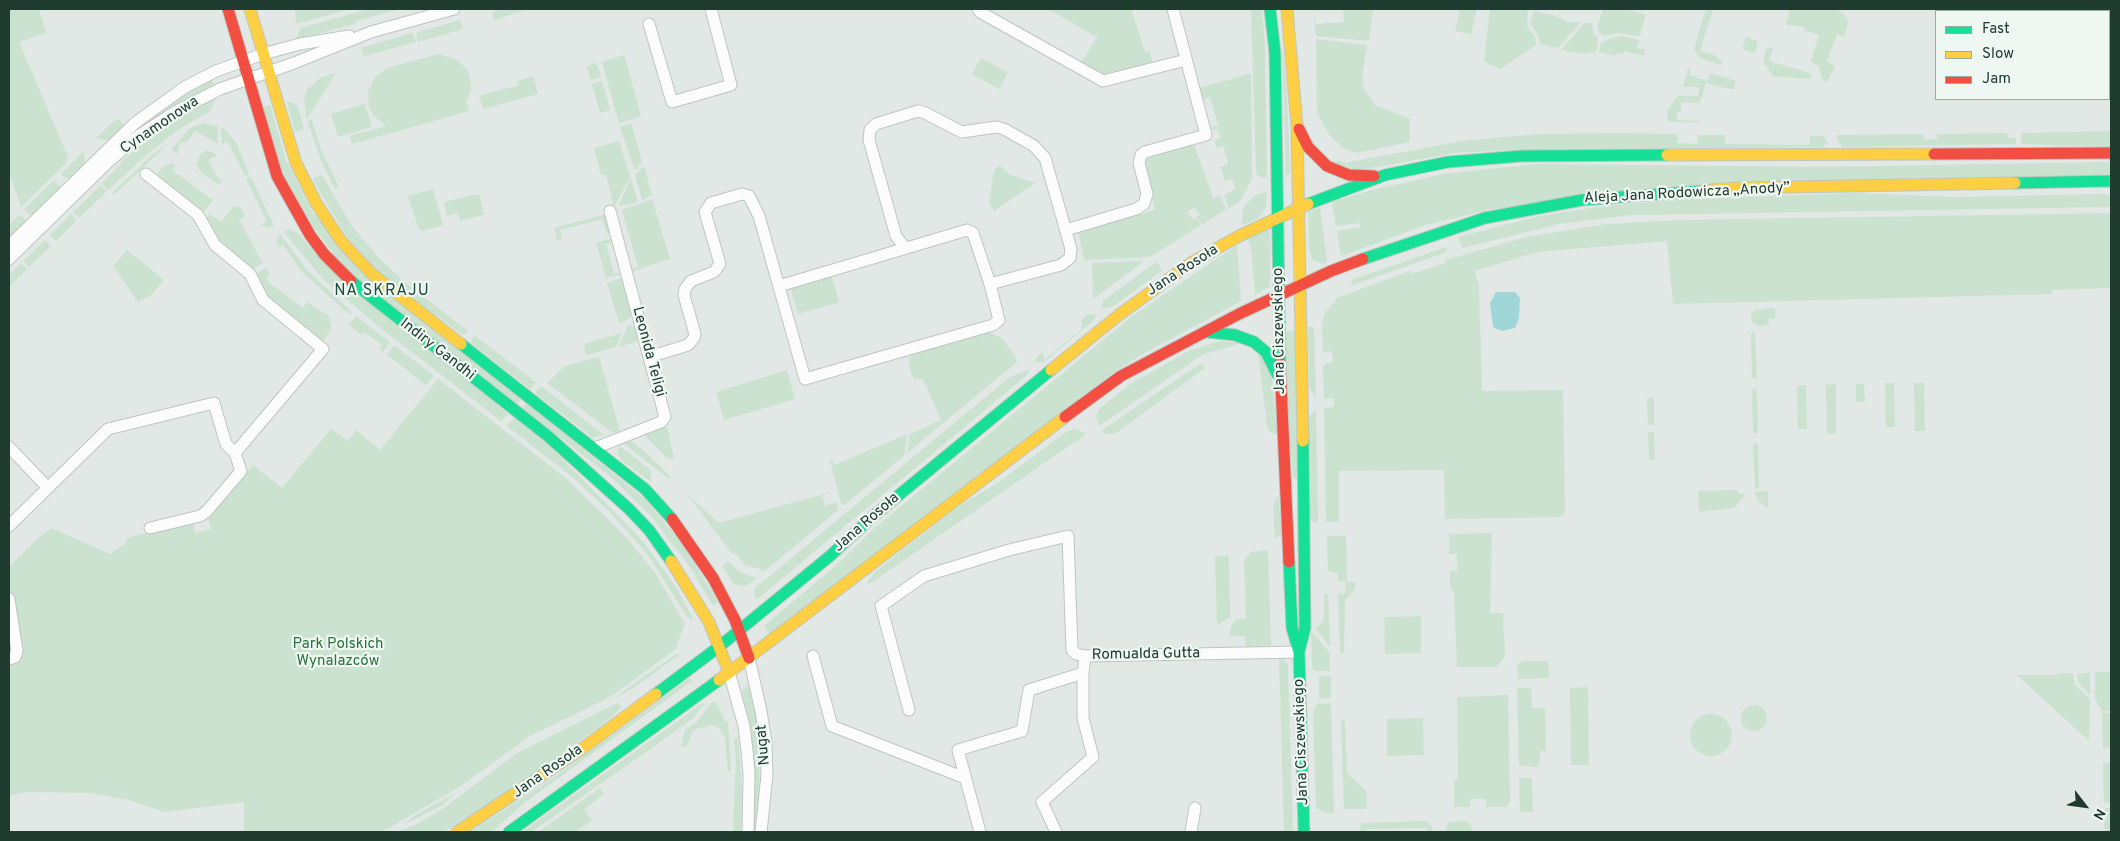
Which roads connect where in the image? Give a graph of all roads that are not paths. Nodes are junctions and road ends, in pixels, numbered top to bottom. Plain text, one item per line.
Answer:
1 (228, 9) edge
2 (250, 9) edge
3 (454, 9) edge
4 (711, 9) edge
5 (978, 9) edge
6 (1173, 9) edge
7 (1270, 9) edge
8 (1287, 9) edge
9 (649, 24) dead end
10 (371, 32) junction
11 (263, 54) junction
12 (243, 60) junction
13 (1186, 60) junction
14 (269, 72) junction
15 (248, 80) junction
16 (1297, 125) junction
17 (2111, 153) edge
18 (146, 174) dead end
19 (1385, 175) junction
20 (2111, 181) edge
21 (1299, 207) junction
22 (610, 212) dead end
23 (1278, 216) junction
24 (1066, 230) junction
25 (9, 246) edge
26 (905, 248) junction
27 (9, 260) edge
28 (990, 284) junction
29 (779, 286) junction
30 (1301, 286) junction
31 (1278, 295) junction
32 (1207, 332) junction
33 (649, 357) junction
34 (1281, 398) junction
35 (9, 447) edge
36 (595, 448) junction
37 (235, 453) junction
38 (48, 488) junction
39 (9, 526) edge
40 (150, 528) dead end
41 (9, 599) edge
42 (739, 631) junction
43 (720, 646) junction
44 (1299, 652) junction
45 (813, 656) dead end
46 (1085, 656) junction
47 (749, 658) junction
48 (9, 659) edge
49 (729, 672) junction
50 (1083, 673) junction
51 (909, 710) dead end
52 (965, 778) junction
53 (1195, 808) dead end
54 (456, 832) edge
55 (509, 832) edge
56 (748, 832) edge
57 (762, 832) edge
58 (980, 832) edge
59 (1056, 832) edge
60 (1192, 832) edge
61 (1304, 832) edge

1 - 12 main road, Indiry Gandhi
2 - 11 main road, Indiry Gandhi
3 - 10 street, Cynamonowa
4 - 9 street
5 - 13 street
6 - 13 street
7 - 23 main road, Jana Ciszewskiego
8 - 16 main road, Jana Ciszewskiego
10 - 11 street, Cynamonowa
10 - 14 street, Cynamonowa
11 - 12 street, Cynamonowa
11 - 14 main road, Indiry Gandhi
12 - 15 main road, Indiry Gandhi
12 - 25 street, Cynamonowa
13 - 24 street
14 - 15 street, Cynamonowa
14 - 36 main road, Indiry Gandhi
15 - 27 street, Cynamonowa
15 - 43 main road, Indiry Gandhi
16 - 19 main road
16 - 21 main road, Jana Ciszewskiego
17 - 19 main road
18 - 37 street
19 - 21 main road
20 - 30 main road, Aleja Jana Rodowicza „Anody”
21 - 23 main road
21 - 30 main road, Jana Ciszewskiego
22 - 33 street, Leonida Teligi
23 - 31 main road, Jana Ciszewskiego
23 - 42 main road, Jana Rosoła
24 - 26 street
24 - 28 street
26 - 28 street
26 - 29 street
28 - 29 street
29 - 33 street
30 - 31 main road, Aleja Jana Rodowicza „Anody”
30 - 44 main road, Jana Ciszewskiego
31 - 32 main road, Jana Rosoła
31 - 34 main road, Jana Ciszewskiego
32 - 34 main road
32 - 47 main road, Jana Rosoła
33 - 36 street, Leonida Teligi
34 - 44 main road, Jana Ciszewskiego
35 - 38 street
36 - 42 main road, Indiry Gandhi
37 - 38 street
37 - 40 street
38 - 39 street
41 - 48 street
42 - 43 main road, Jana Rosoła
42 - 47 main road, Indiry Gandhi
43 - 49 main road, Indiry Gandhi
43 - 54 main road, Jana Rosoła
44 - 46 street, Romualda Gutta
44 - 61 main road, Jana Ciszewskiego
45 - 52 street
46 - 50 street, Romualda Gutta
46 - 51 street
47 - 49 main road, Jana Rosoła
47 - 57 street, Nugat
49 - 55 main road, Jana Rosoła
49 - 56 street, Nugat
50 - 52 street, Romualda Gutta
50 - 59 street
52 - 58 street
53 - 60 street

